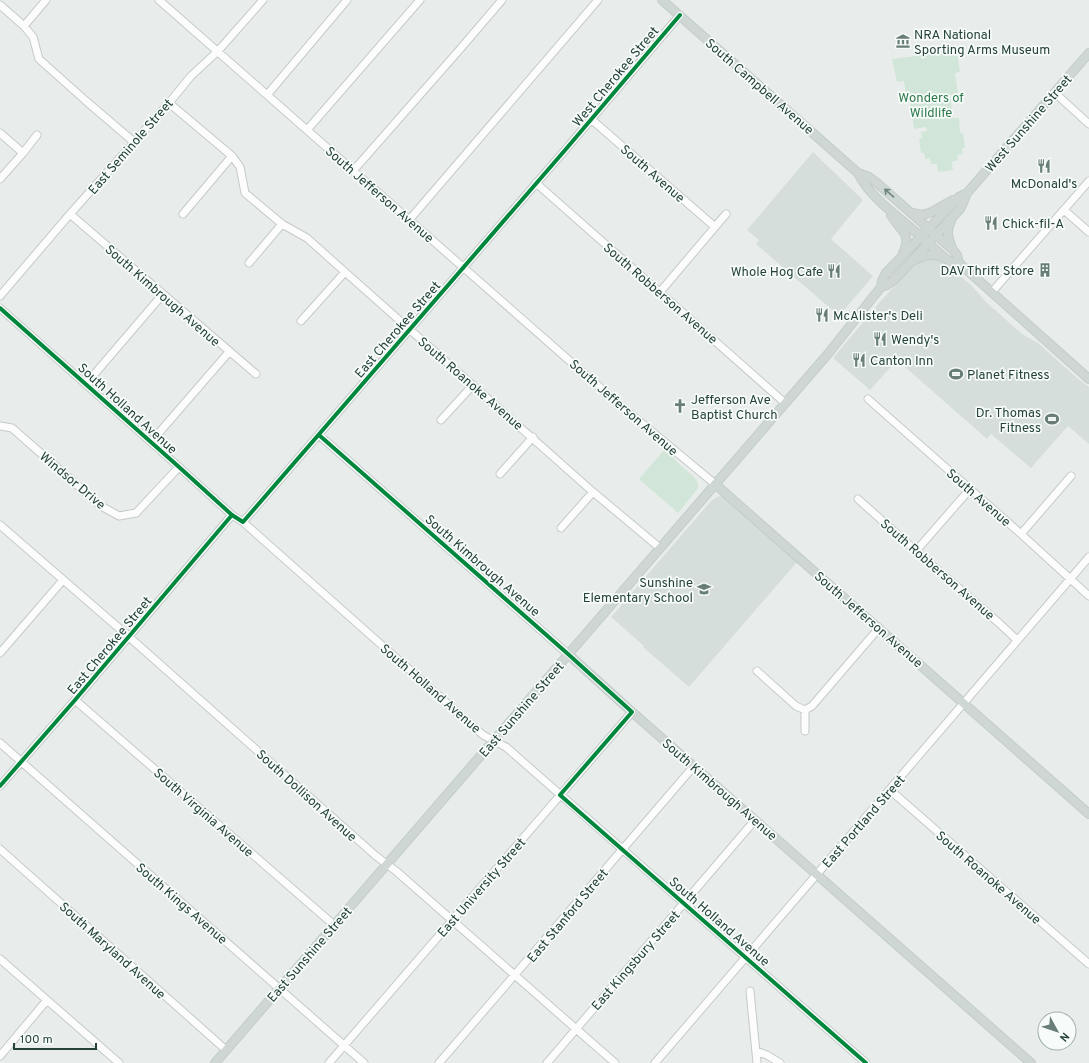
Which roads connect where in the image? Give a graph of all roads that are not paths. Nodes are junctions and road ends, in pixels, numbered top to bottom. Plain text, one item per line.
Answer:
1 (46, 0) edge
2 (159, 0) edge
3 (263, 0) edge
4 (347, 0) edge
5 (420, 0) edge
6 (502, 0) edge
7 (598, 0) edge
8 (662, 0) edge
9 (0, 5) edge
10 (680, 15) junction
11 (24, 26) junction
12 (218, 52) junction
13 (1089, 53) edge
14 (1055, 93) junction
15 (267, 95) junction
16 (168, 103) junction
17 (591, 119) junction
18 (1089, 124) edge
19 (308, 130) junction
20 (0, 133) edge
21 (37, 135) dead end
22 (134, 142) junction
23 (566, 149) joint
24 (23, 154) junction
25 (232, 156) junction
26 (353, 171) junction
27 (858, 173) junction
28 (0, 179) edge
29 (1089, 181) edge
30 (536, 183) junction
31 (967, 193) junction
32 (959, 197) junction
33 (887, 207) junction
34 (907, 209) junction
35 (1064, 210) junction
36 (70, 214) junction
37 (183, 214) dead end
38 (726, 214) dead end
39 (954, 215) junction
40 (410, 219) junction
41 (282, 224) junction
42 (715, 227) junction
43 (929, 228) junction
44 (1089, 232) edge
45 (936, 234) junction
46 (921, 236) junction
47 (928, 243) junction
48 (953, 250) junction
49 (902, 256) junction
50 (945, 259) junction
51 (249, 262) dead end
52 (909, 263) junction
53 (959, 263) junction
54 (464, 267) junction
55 (344, 272) junction
56 (881, 287) junction
57 (660, 292) junction
58 (992, 292) junction
59 (163, 294) junction
60 (0, 296) edge
61 (0, 308) edge
62 (301, 321) dead end
63 (410, 330) junction
64 (229, 352) junction
65 (827, 355) joint
66 (256, 374) dead end
67 (1089, 379) edge
68 (86, 384) junction
69 (473, 385) junction
70 (868, 400) dead end
71 (785, 403) junction
72 (441, 420) dead end
73 (0, 426) edge
74 (319, 434) junction
75 (533, 437) junction
76 (151, 442) junction
77 (179, 467) junction
78 (500, 474) dead end
79 (1071, 476) dead end
80 (715, 484) junction
81 (970, 489) junction
82 (593, 492) junction
83 (858, 499) dead end
84 (232, 515) junction
85 (243, 522) junction
86 (0, 525) edge
87 (561, 528) dead end
88 (1021, 534) junction
89 (660, 548) junction
90 (916, 551) junction
91 (1089, 557) edge
92 (1070, 579) junction
93 (63, 580) junction
94 (1089, 596) edge
95 (879, 628) junction
96 (128, 636) junction
97 (1017, 640) junction
98 (0, 653) edge
99 (568, 654) junction
100 (757, 671) dead end
101 (75, 700) junction
102 (964, 703) junction
103 (805, 710) junction
104 (632, 712) junction
105 (805, 731) dead end
106 (494, 740) junction
107 (0, 743) edge
108 (21, 762) junction
109 (694, 766) junction
110 (0, 786) edge
111 (890, 790) junction
112 (560, 795) junction
113 (1089, 814) edge
114 (755, 820) junction
115 (622, 849) junction
116 (0, 850) edge
117 (387, 864) junction
118 (817, 874) junction
119 (684, 903) junction
120 (452, 920) junction
121 (334, 925) junction
122 (746, 958) junction
123 (0, 959) edge
124 (1089, 964) edge
125 (515, 976) junction
126 (279, 988) junction
127 (750, 991) dead end
128 (47, 1000) junction
129 (576, 1029) junction
130 (345, 1046) junction
131 (226, 1050) junction
132 (756, 1051) junction
133 (0, 1056) edge
134 (119, 1063) edge
135 (215, 1063) edge
136 (330, 1063) edge
137 (364, 1063) edge
138 (439, 1063) edge
139 (546, 1063) edge
140 (615, 1063) edge
141 (656, 1063) edge
142 (757, 1063) edge
143 (780, 1063) edge
144 (866, 1063) edge
145 (1031, 1063) edge

1 - 11 street
2 - 12 street, South Jefferson Avenue
3 - 12 street, East Seminole Street
4 - 15 street
5 - 19 street
6 - 26 street
7 - 40 street
8 - 10 main road, South Campbell Avenue
9 - 11 street
10 - 17 street, West Cherokee Street
10 - 27 main road, South Campbell Avenue
11 - 22 street
12 - 15 street, South Jefferson Avenue
12 - 16 street, East Seminole Street
13 - 14 main road, West Sunshine Street
14 - 18 street
14 - 31 main road, West Sunshine Street
15 - 19 street, South Jefferson Avenue
16 - 22 street, East Seminole Street
16 - 25 street, South Roanoke Avenue
17 - 23 street, West Cherokee Street
17 - 42 street, South Avenue
19 - 26 street, South Jefferson Avenue
20 - 24 street
21 - 24 street
22 - 36 street, East Seminole Street
23 - 30 street, East Cherokee Street
24 - 28 street
25 - 37 street
25 - 41 street, South Roanoke Avenue
26 - 40 street, South Jefferson Avenue
27 - 33 main road, South Campbell Avenue
34 -> 27 main road, South Campbell Avenue
29 - 35 street
30 - 54 street, East Cherokee Street
30 - 57 street, South Robberson Avenue
31 - 32 main road, West Sunshine Street
31 - 39 main road, West Sunshine Street
32 - 34 main road
32 - 43 main road, West Sunshine Street
33 - 46 main road, South Campbell Avenue
33 - 49 main road
34 - 43 main road, South Campbell Avenue
35 - 44 street
35 - 58 street
36 - 59 street, South Kimbrough Avenue
36 - 60 street, East Seminole Street
38 - 42 street
39 - 45 main road, West Sunshine Street
39 - 48 main road
40 - 54 street, South Jefferson Avenue
41 - 51 street
41 - 55 street, South Roanoke Avenue
42 - 57 street
43 - 45 main road, South Campbell Avenue
43 - 46 main road, West Sunshine Street
45 - 47 main road, West Sunshine Street
45 - 48 main road, South Campbell Avenue
46 - 47 main road, South Campbell Avenue
46 - 49 main road, West Sunshine Street
47 - 50 main road, South Campbell Avenue
47 - 52 main road, West Sunshine Street
48 - 53 main road, South Campbell Avenue
49 - 56 main road, West Sunshine Street
50 - 52 main road
50 - 53 main road, South Campbell Avenue
52 - 56 main road, West Sunshine Street
53 - 58 main road, South Campbell Avenue
54 - 63 street, East Cherokee Street
54 - 80 street, South Jefferson Avenue
55 - 62 street
55 - 63 street, South Roanoke Avenue
56 - 65 main road, West Sunshine Street
57 - 71 street, South Robberson Avenue
58 - 67 main road, South Campbell Avenue
59 - 64 street, South Kimbrough Avenue
59 - 68 street
61 - 68 street, South Holland Avenue
63 - 69 street, South Roanoke Avenue
63 - 74 street, East Cherokee Street
64 - 66 street, South Kimbrough Avenue
64 - 76 street
65 - 71 main road, East Sunshine Street
68 - 76 street, South Holland Avenue
69 - 72 street
69 - 75 street, South Roanoke Avenue
70 - 81 street, South Avenue
71 - 80 main road, East Sunshine Street
73 - 77 street, Windsor Drive
74 - 85 street, East Cherokee Street
74 - 99 street, South Kimbrough Avenue
75 - 78 street
75 - 82 street, South Roanoke Avenue
76 - 77 street, South Holland Avenue
77 - 84 street, South Holland Avenue
79 - 88 street
80 - 89 main road, East Sunshine Street
80 - 95 main road, South Jefferson Avenue
81 - 88 street, South Avenue
81 - 90 street
82 - 87 street
82 - 89 street, South Roanoke Avenue
83 - 90 street, South Robberson Avenue
84 - 85 street, South Holland Avenue
84 - 96 street, East Cherokee Street
85 - 106 street, South Holland Avenue
86 - 93 street, South Dollison Avenue
88 - 92 street, South Avenue
89 - 99 main road, East Sunshine Street
90 - 97 street, South Robberson Avenue
91 - 92 street, East Portland Street
92 - 94 street, South Avenue
92 - 97 street, East Portland Street
93 - 96 street, South Dollison Avenue
93 - 98 street
95 - 102 main road, South Jefferson Avenue
95 - 103 street
96 - 101 street, East Cherokee Street
96 - 117 street, South Dollison Avenue
97 - 102 street, East Portland Street
99 - 104 main road, South Kimbrough Avenue
99 - 106 main road, East Sunshine Street
100 - 103 street
101 - 108 street, East Cherokee Street
101 - 121 street, South Virginia Avenue
102 - 111 street, East Portland Street
102 - 113 main road, South Jefferson Avenue
103 - 105 street
104 - 109 main road, South Kimbrough Avenue
104 - 112 street, East University Street
106 - 112 street, South Holland Avenue
106 - 117 main road, East Sunshine Street
107 - 108 street, South Kings Avenue
108 - 110 street, East Cherokee Street
108 - 126 street, South Kings Avenue
109 - 114 main road, South Kimbrough Avenue
109 - 115 street, East Stanford Street
111 - 118 street, East Portland Street
111 - 124 street, South Roanoke Avenue
112 - 115 street, South Holland Avenue
112 - 120 street, East University Street
114 - 118 main road, South Kimbrough Avenue
114 - 119 street, East Kingsbury Street
115 - 119 street, South Holland Avenue
115 - 125 street, East Stanford Street
116 - 131 street, South Maryland Avenue
117 - 120 street, South Dollison Avenue
117 - 121 main road, East Sunshine Street
118 - 122 street, East Portland Street
118 - 145 main road, South Kimbrough Avenue
119 - 122 street, South Holland Avenue
119 - 129 street, East Kingsbury Street
120 - 125 street, South Dollison Avenue
120 - 130 street, East University Street
121 - 126 main road, East Sunshine Street
122 - 141 street, East Portland Street
122 - 144 street, South Holland Avenue
123 - 128 street
125 - 129 street, South Dollison Avenue
125 - 138 street, East Stanford Street
126 - 130 street, South Kings Avenue
126 - 131 main road, East Sunshine Street
127 - 132 street
128 - 133 street
128 - 134 street
129 - 139 street, East Kingsbury Street
129 - 140 street, South Dollison Avenue
130 - 136 street, East University Street
130 - 137 street, South Kings Avenue
131 - 135 main road, East Sunshine Street
132 - 142 street
132 - 143 street

